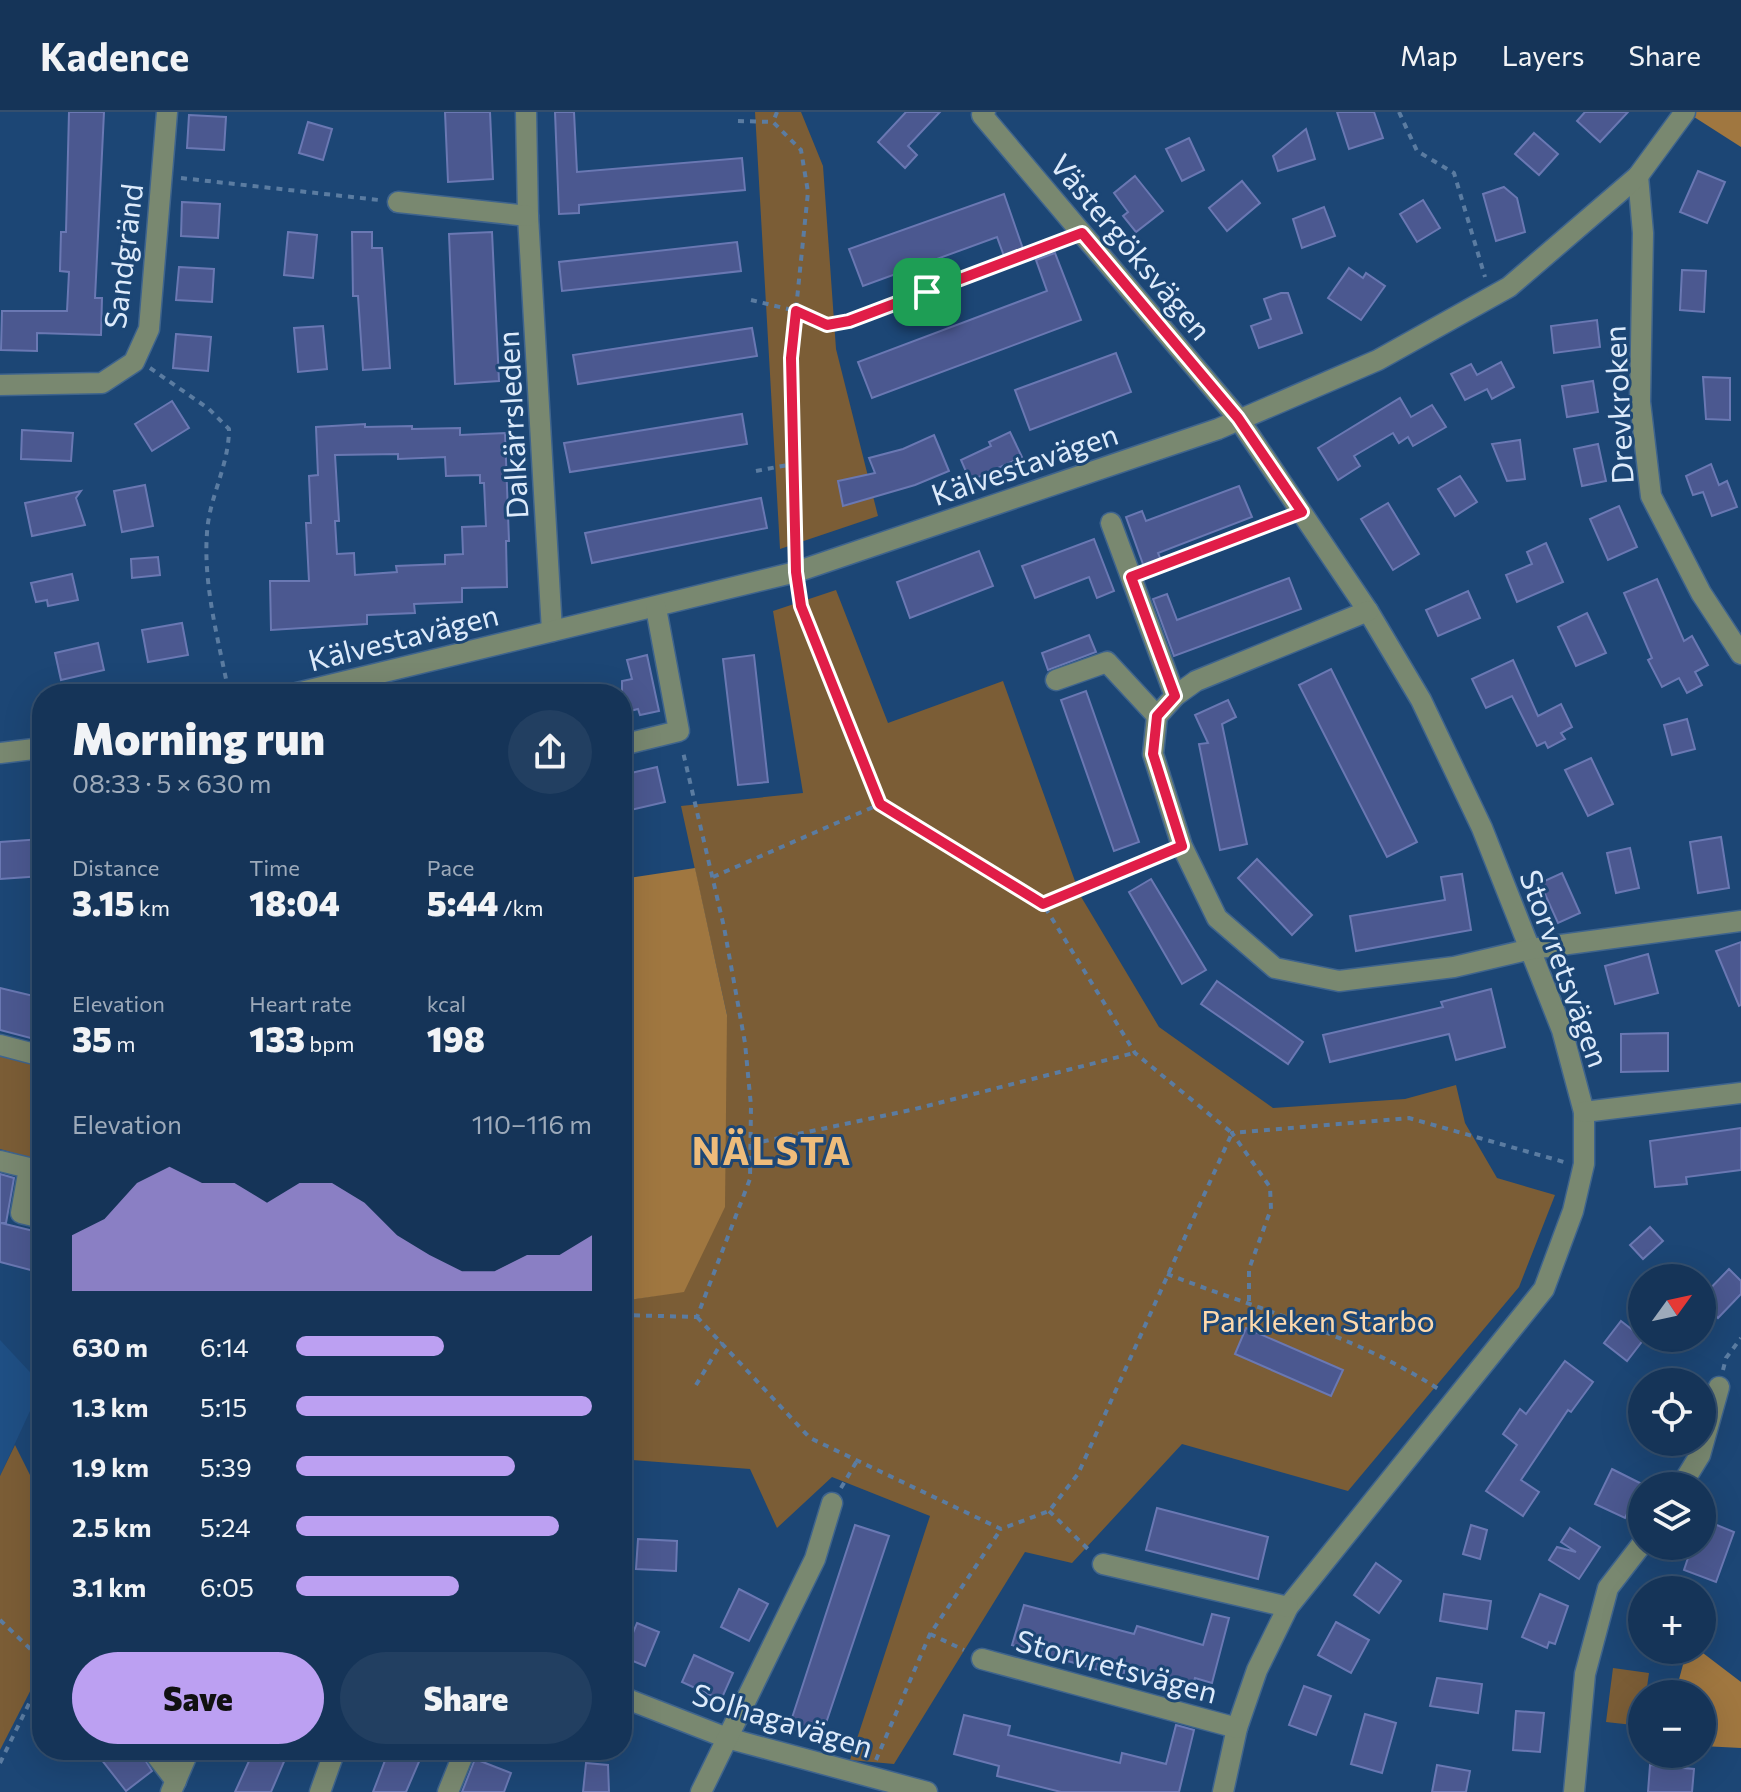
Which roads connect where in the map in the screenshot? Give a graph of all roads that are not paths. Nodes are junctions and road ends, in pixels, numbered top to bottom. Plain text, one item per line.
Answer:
1 (167, 112) edge
2 (526, 112) edge
3 (1685, 112) edge
4 (982, 113) edge
5 (1638, 176) junction
6 (398, 202) road end
7 (528, 216) junction
8 (0, 385) edge
9 (1238, 418) junction
10 (1111, 523) dead end
11 (656, 608) junction
12 (1368, 611) junction
13 (552, 631) junction
14 (1741, 654) edge
15 (1056, 680) dead end
16 (334, 684) edge
17 (1175, 696) junction
18 (1157, 716) junction
19 (632, 743) edge
20 (32, 749) edge
21 (0, 753) edge
22 (1741, 921) edge
23 (1531, 949) junction
24 (0, 1045) edge
25 (32, 1053) edge
26 (1741, 1093) edge
27 (1584, 1112) junction
28 (0, 1161) edge
29 (32, 1216) edge
30 (1719, 1387) road end
31 (1690, 1472) edge
32 (832, 1503) road end
33 (1630, 1560) edge
34 (1103, 1564) road end
35 (1288, 1607) junction
36 (982, 1659) road end
37 (632, 1701) edge
38 (1237, 1728) junction
39 (727, 1738) junction
40 (158, 1760) edge
41 (185, 1760) edge
42 (331, 1760) edge
43 (461, 1760) edge
44 (174, 1786) edge
45 (320, 1792) edge
46 (448, 1792) edge
47 (701, 1792) edge
48 (927, 1792) edge
49 (1223, 1792) edge
50 (1574, 1792) edge

1 - 8 street, Sandgränd
2 - 7 street, Dalkärrsleden
3 - 5 street, Kälvestavägen
4 - 9 street, Västergöksvägen
5 - 9 street, Kälvestavägen
5 - 14 street, Drevkroken
6 - 7 street
7 - 13 street, Dalkärrsleden
9 - 11 street, Kälvestavägen
9 - 12 street, Storvretsvägen
10 - 17 street
11 - 13 street, Kälvestavägen
11 - 19 street
12 - 17 street
12 - 23 street, Storvretsvägen
13 - 16 street, Kälvestavägen
15 - 18 street
17 - 18 street
18 - 23 street
20 - 21 street
22 - 23 street
23 - 27 street, Storvretsvägen
24 - 25 street
26 - 27 street
27 - 35 street, Storvretsvägen
28 - 29 street
30 - 31 street
32 - 39 street
33 - 50 street
34 - 35 street
35 - 38 street, Storvretsvägen
36 - 38 street, Storvretsvägen
37 - 39 street, Solhagavägen
38 - 49 street, Storvretsvägen
39 - 47 street
39 - 48 street, Solhagavägen
40 - 44 street
41 - 44 street
42 - 45 street
43 - 46 street

